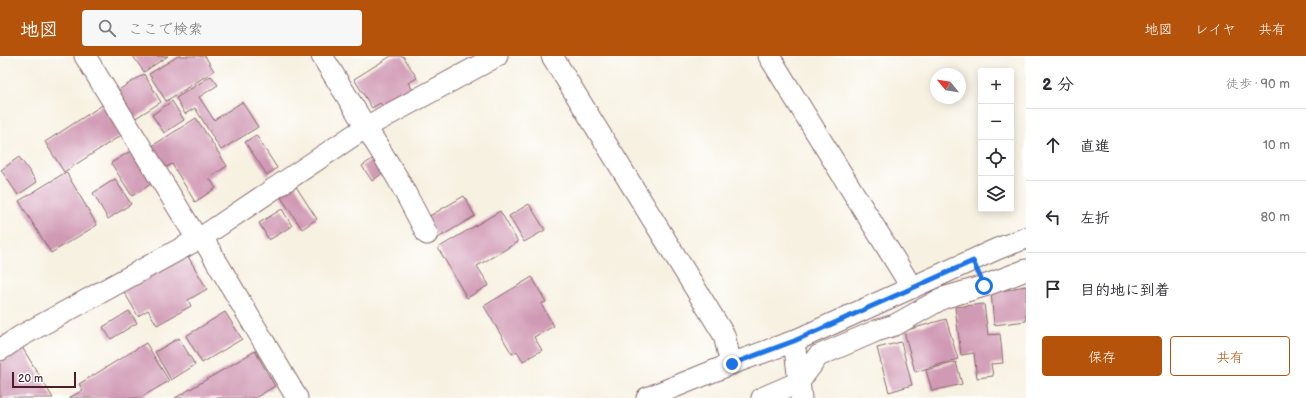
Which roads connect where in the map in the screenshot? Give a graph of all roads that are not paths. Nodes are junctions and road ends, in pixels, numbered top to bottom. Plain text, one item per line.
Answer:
1 (85, 56) edge
2 (322, 56) edge
3 (497, 56) edge
4 (552, 56) edge
5 (769, 56) edge
6 (366, 127) junction
7 (427, 234) dead end
8 (202, 237) junction
9 (1026, 238) edge
10 (973, 261) junction
11 (1026, 270) edge
12 (984, 286) junction
13 (912, 288) junction
14 (886, 300) junction
15 (895, 325) junction
16 (794, 341) junction
17 (0, 350) edge
18 (732, 364) junction
19 (800, 390) edge
20 (297, 398) edge
21 (646, 398) edge
22 (762, 398) edge

1 - 8 street
2 - 6 street
3 - 6 street
4 - 18 street
5 - 13 street
6 - 7 street
6 - 8 street
8 - 17 street
8 - 20 street
9 - 10 street
10 - 12 street
10 - 13 street
11 - 12 street
12 - 15 street
13 - 14 street
14 - 15 street
14 - 16 street
15 - 19 street
16 - 18 street
16 - 19 street
18 - 21 street
19 - 22 street

